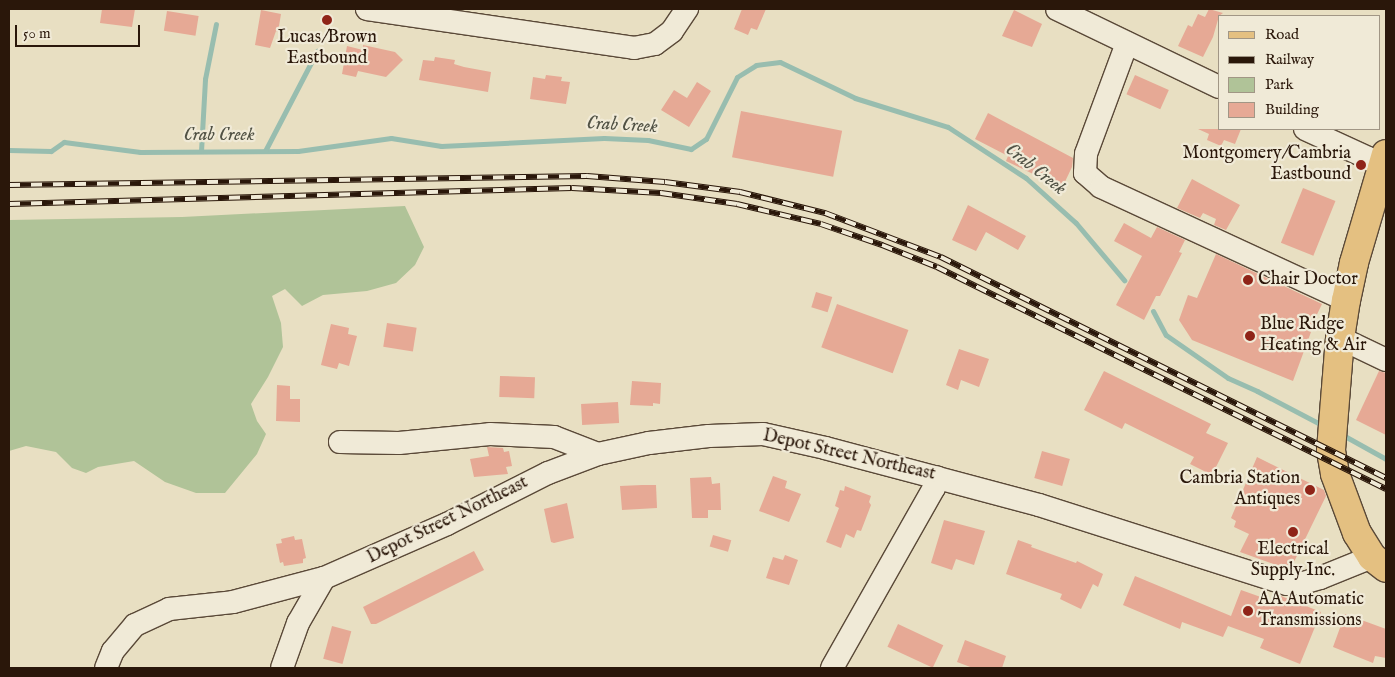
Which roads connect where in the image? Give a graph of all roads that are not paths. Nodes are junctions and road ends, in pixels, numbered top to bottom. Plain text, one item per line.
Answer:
1 (367, 9) edge
2 (687, 9) edge
3 (1057, 9) edge
4 (1127, 43) junction
5 (1218, 87) edge
6 (1307, 130) edge
7 (1385, 164) edge
8 (1346, 300) junction
9 (1340, 338) junction
10 (1386, 360) edge
11 (340, 442) dead end
12 (598, 454) junction
13 (937, 477) junction
14 (1379, 562) edge
15 (324, 578) junction
16 (106, 668) edge
17 (282, 668) edge
18 (832, 668) edge

1 - 2 street
3 - 4 street
4 - 5 street
4 - 8 street
6 - 7 street
7 - 8 main road
8 - 9 main road
9 - 10 street
9 - 14 main road
11 - 12 street
12 - 13 street, Depot Street Northeast
12 - 15 street, Depot Street Northeast
13 - 14 street, Depot Street Northeast
13 - 18 street
15 - 16 street, Depot Street Northeast
15 - 17 street

